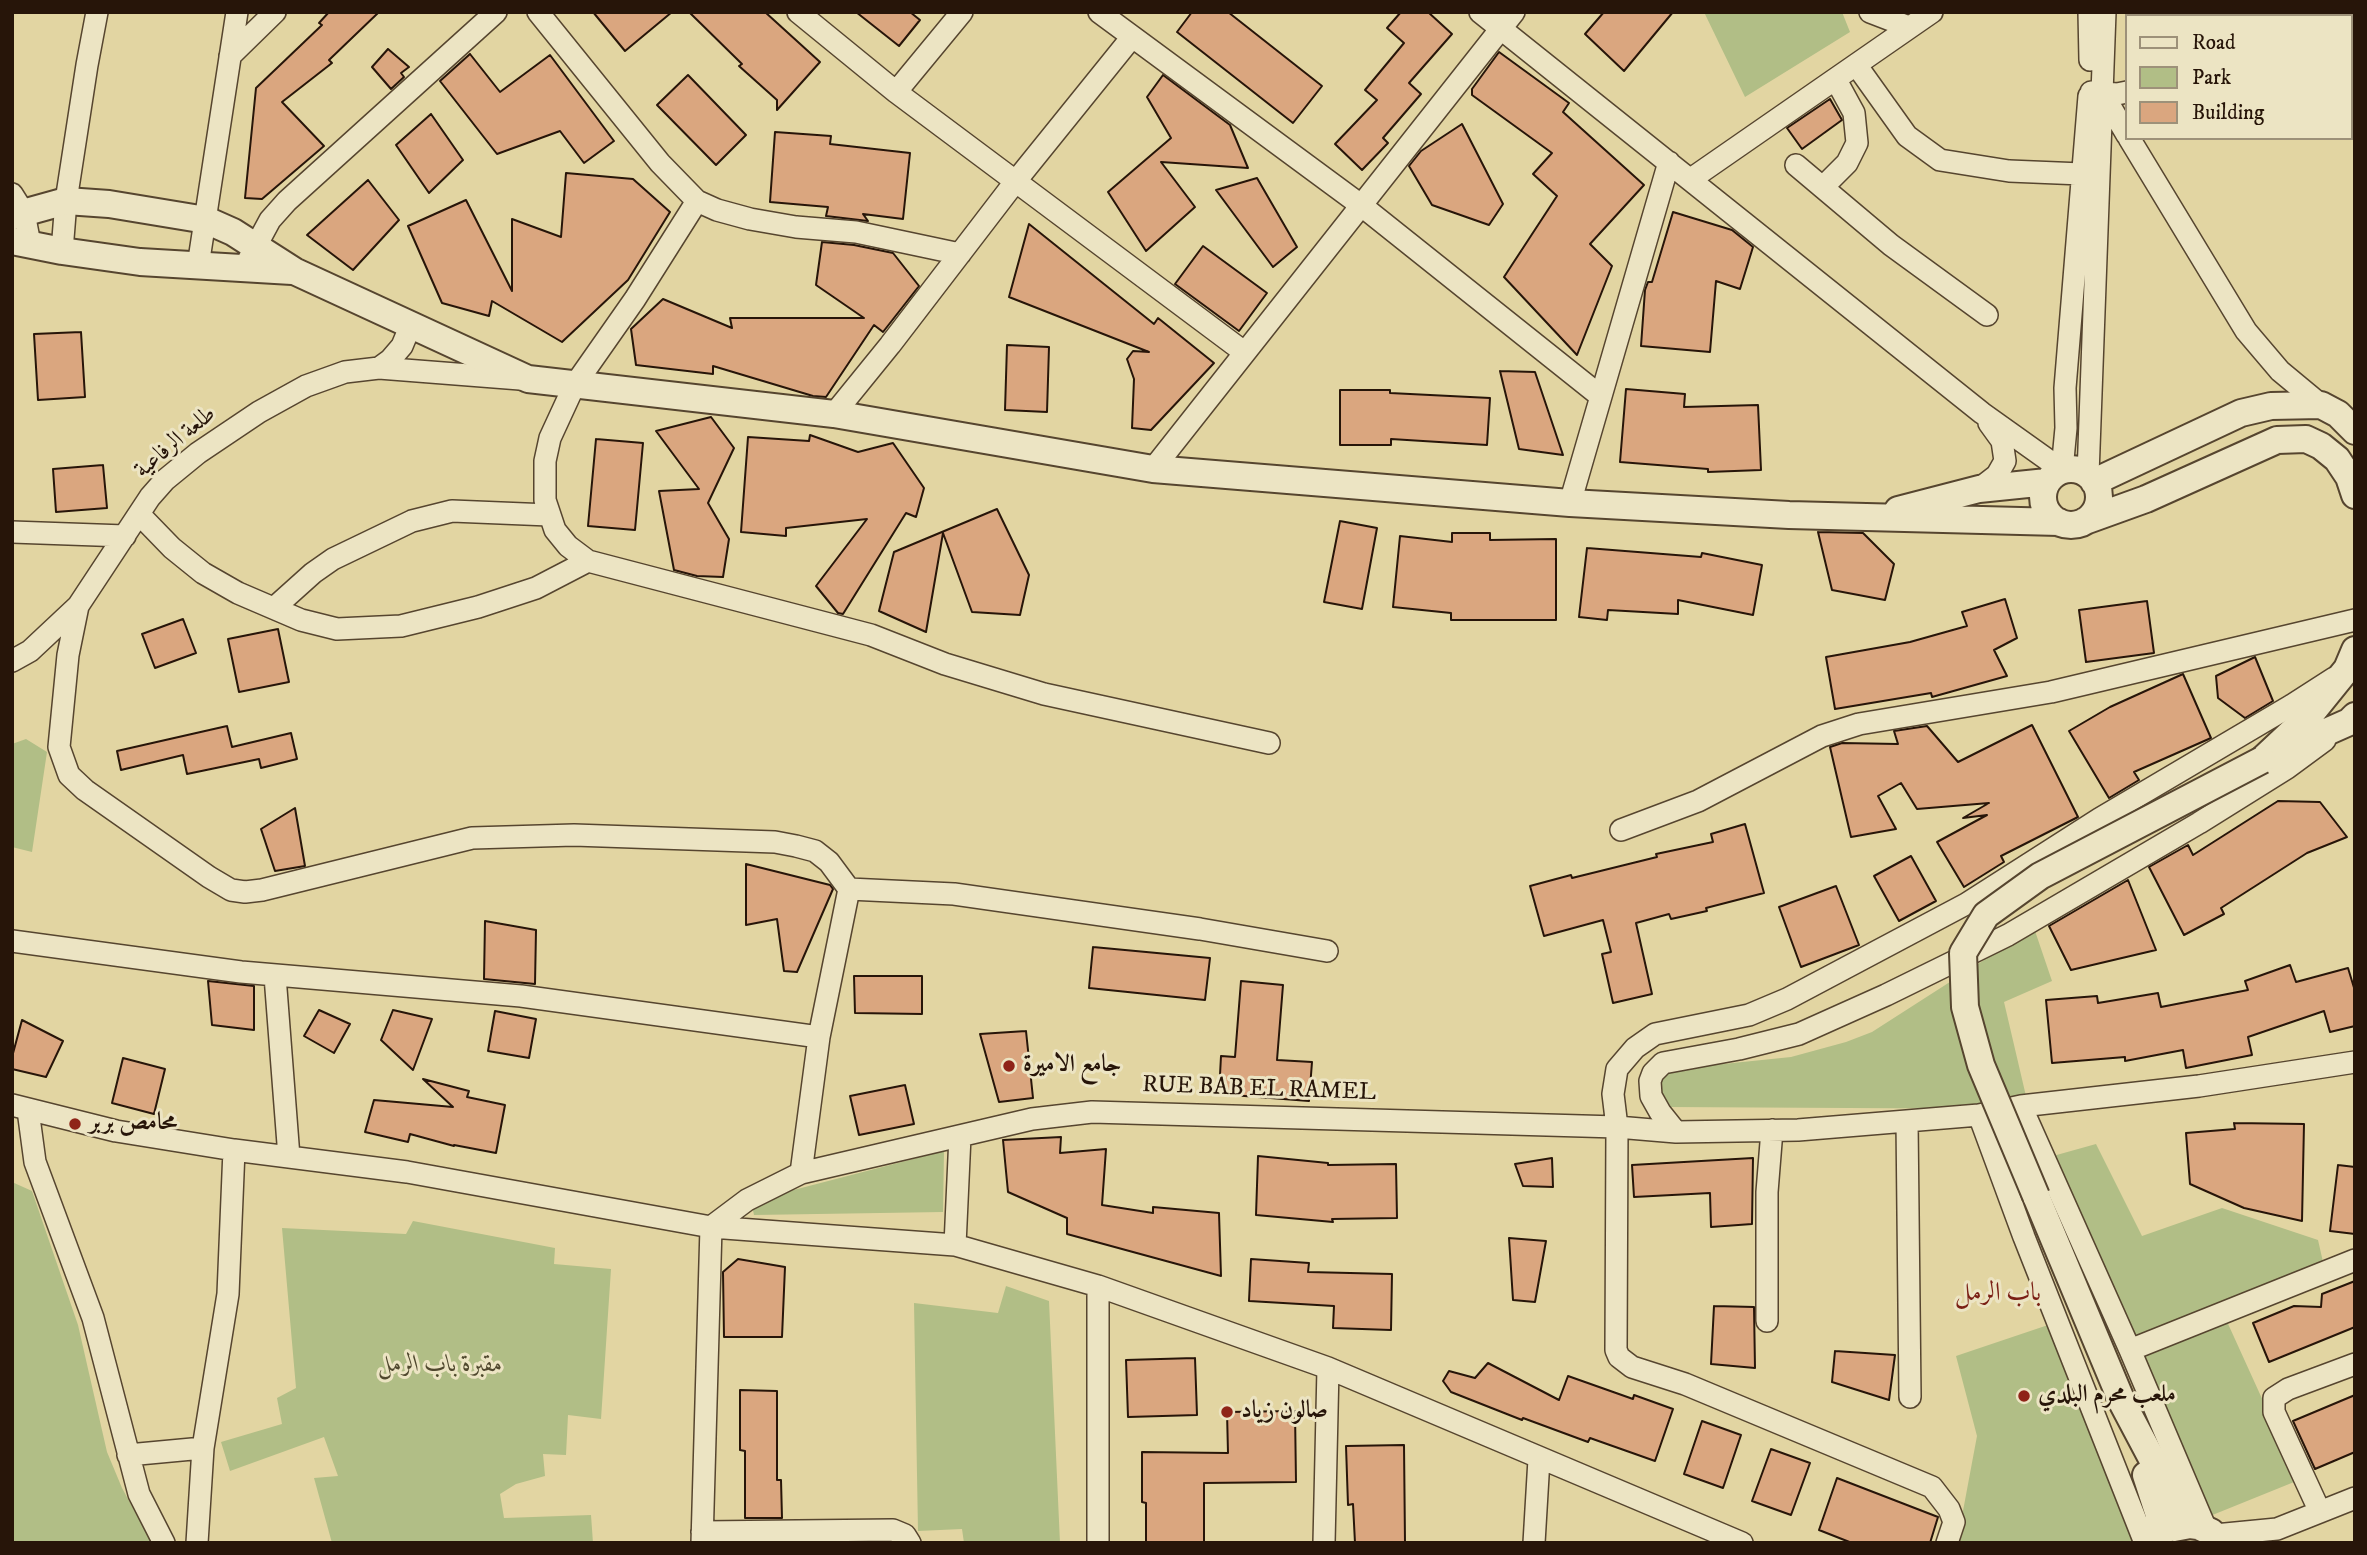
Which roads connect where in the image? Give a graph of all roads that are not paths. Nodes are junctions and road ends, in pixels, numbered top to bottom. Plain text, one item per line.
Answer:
1 (97, 12) edge
2 (237, 12) edge
3 (275, 12) edge
4 (496, 12) edge
5 (538, 12) edge
6 (799, 12) edge
7 (962, 12) edge
8 (1099, 12) edge
9 (1480, 12) edge
10 (1870, 12) edge
11 (1932, 12) edge
12 (2089, 12) edge
13 (2105, 12) edge
14 (1507, 21) edge
15 (1909, 27) junction
16 (1132, 37) junction
17 (230, 55) junction
18 (1857, 66) junction
19 (1836, 80) junction
20 (896, 92) junction
21 (2126, 92) edge
22 (2096, 93) junction
23 (2126, 133) edge
24 (2130, 140) edge
25 (1669, 162) junction
26 (1796, 164) dead end
27 (2082, 174) junction
28 (1691, 179) junction
29 (1015, 182) junction
30 (1823, 187) junction
31 (66, 201) junction
32 (696, 201) junction
33 (1362, 206) junction
34 (16, 208) edge
35 (206, 220) junction
36 (21, 242) edge
37 (62, 251) junction
38 (960, 254) junction
39 (250, 257) junction
40 (198, 266) junction
41 (1987, 315) dead end
42 (405, 321) junction
43 (1244, 352) junction
44 (379, 368) junction
45 (528, 379) junction
46 (574, 386) junction
47 (1599, 395) junction
48 (2321, 405) junction
49 (1982, 412) junction
50 (834, 414) junction
51 (2066, 428) junction
52 (2355, 431) edge
53 (1153, 469) junction
54 (2055, 476) junction
55 (2091, 479) junction
56 (1979, 489) junction
57 (2355, 495) edge
58 (1570, 503) junction
59 (139, 514) junction
60 (549, 515) junction
61 (1866, 518) junction
62 (2072, 521) junction
63 (12, 532) edge
64 (125, 536) junction
65 (588, 561) junction
66 (78, 606) junction
67 (274, 608) junction
68 (2355, 620) edge
69 (2351, 660) edge
70 (12, 661) edge
71 (2352, 719) edge
72 (1269, 743) dead end
73 (2262, 760) junction
74 (1621, 830) dead end
75 (849, 889) junction
76 (12, 941) edge
77 (1326, 951) dead end
78 (275, 976) junction
79 (819, 1037) junction
80 (2355, 1062) edge
81 (2021, 1106) junction
82 (20, 1108) edge
83 (1979, 1115) junction
84 (1907, 1121) junction
85 (1616, 1126) junction
86 (1772, 1130) junction
87 (1676, 1132) junction
88 (960, 1136) junction
89 (234, 1150) junction
90 (289, 1157) junction
91 (801, 1173) junction
92 (711, 1227) junction
93 (955, 1245) junction
94 (2355, 1260) edge
95 (1098, 1286) junction
96 (1767, 1321) dead end
97 (2130, 1350) junction
98 (2355, 1364) edge
99 (1328, 1368) junction
100 (1910, 1397) dead end
101 (2123, 1404) junction
102 (203, 1448) junction
103 (128, 1455) junction
104 (1539, 1459) junction
105 (2355, 1499) edge
106 (2320, 1512) junction
107 (2208, 1533) edge
108 (2270, 1536) edge
109 (702, 1537) edge
110 (2154, 1542) edge
111 (164, 1543) edge
112 (197, 1543) edge
113 (910, 1543) edge
114 (1098, 1543) edge
115 (1324, 1543) edge
116 (1534, 1543) edge
117 (1742, 1543) edge
118 (1947, 1543) edge

1 - 31 street
2 - 17 street
3 - 17 street
4 - 39 street
5 - 32 street
6 - 20 street
7 - 20 street
8 - 16 street
9 - 14 street
10 - 15 street
11 - 15 street
12 - 22 street
13 - 22 street
14 - 25 street
14 - 33 street
15 - 18 street
16 - 29 street
16 - 33 street
17 - 35 street
18 - 19 street
18 - 27 street
19 - 28 street
19 - 30 street
20 - 29 street
21 - 22 street
22 - 23 street
22 - 27 street
22 - 55 street
24 - 48 street
25 - 28 street
25 - 47 street
26 - 30 street
27 - 51 street
28 - 49 street
29 - 38 street
29 - 43 street
30 - 41 street
31 - 34 street
31 - 35 street
31 - 37 street
32 - 38 street
32 - 46 street
33 - 43 street
33 - 47 street
34 - 36 street
35 - 39 street
35 - 40 street
36 - 37 street
37 - 40 street
38 - 50 street
39 - 40 street
39 - 42 street
42 - 44 street
42 - 45 street
43 - 53 street
44 - 45 street, طلعة الرفاعية
44 - 59 street, طلعة الرفاعية
45 - 46 street
46 - 50 street
46 - 60 street
47 - 58 street
48 - 52 street
48 - 55 street
49 - 51 street
49 - 54 street
49 - 56 street
50 - 53 street
51 - 54 street
53 - 58 street
54 - 55 street
54 - 56 street
54 - 62 street
55 - 62 street
56 - 61 street
57 - 62 street
58 - 61 street
59 - 64 street, طلعة الرفاعية
59 - 67 street
60 - 65 street
60 - 67 street
61 - 62 street
63 - 64 street
64 - 66 street, طلعة الرفاعية
65 - 67 street
65 - 72 street
66 - 70 street, طلعة الرفاعية
66 - 75 street
68 - 74 street
69 - 73 street
69 - 85 street
71 - 73 street
71 - 87 street
73 - 101 street, bridge
75 - 77 street
75 - 79 street
76 - 78 street
78 - 79 street
78 - 90 street
79 - 91 street
80 - 81 street, RUE BAB EL RAMEL
81 - 83 street, RUE BAB EL RAMEL
81 - 97 street
82 - 89 street
82 - 103 street
83 - 84 street, RUE BAB EL RAMEL
83 - 110 street
84 - 86 street, RUE BAB EL RAMEL
84 - 100 street
85 - 87 street, RUE BAB EL RAMEL
85 - 88 street, RUE BAB EL RAMEL
85 - 118 street
86 - 87 street, RUE BAB EL RAMEL
86 - 96 street
88 - 91 street, RUE BAB EL RAMEL
88 - 93 street
89 - 90 street
89 - 102 street
90 - 92 street
91 - 92 street, RUE BAB EL RAMEL
92 - 93 street
92 - 109 street
93 - 95 street
94 - 97 street
95 - 99 street
95 - 114 street
97 - 107 street
98 - 106 street
99 - 104 street
99 - 115 street
101 - 107 street
101 - 110 street
102 - 103 street
102 - 112 street
103 - 111 street
104 - 116 street
104 - 117 street
105 - 106 street
106 - 108 street
107 - 108 street
107 - 110 street
109 - 113 street

